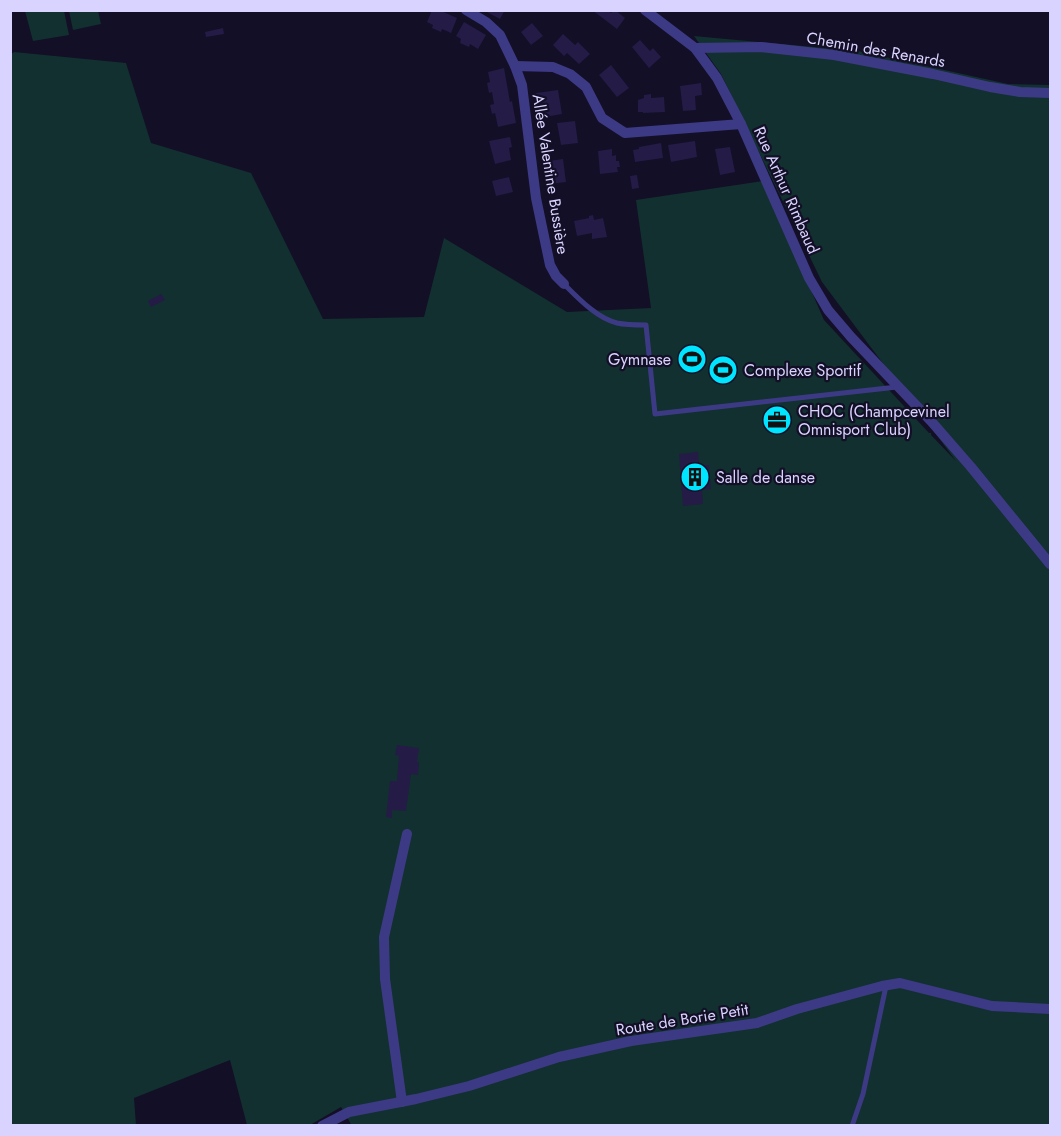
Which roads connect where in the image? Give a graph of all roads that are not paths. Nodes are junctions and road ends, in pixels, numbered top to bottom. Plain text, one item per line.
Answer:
1 (466, 10) edge
2 (645, 10) edge
3 (695, 48) junction
4 (515, 66) junction
5 (1050, 93) edge
6 (741, 124) junction
7 (564, 285) joint
8 (898, 387) junction
9 (1050, 564) edge
10 (407, 834) dead end
11 (886, 986) junction
12 (1050, 1009) edge
13 (402, 1102) junction
14 (322, 1125) edge
15 (852, 1125) edge

1 - 4 street, Allée Valentine Bussière
2 - 3 street, Rue Arthur Rimbaud
3 - 5 street, Chemin des Renards
3 - 6 street, Rue Arthur Rimbaud
4 - 6 street
4 - 7 street, Allée Valentine Bussière
6 - 8 street, Rue Arthur Rimbaud
7 - 8 lane
8 - 9 street, Rue Arthur Rimbaud
10 - 13 street
11 - 12 street, Route de Borie Petit
11 - 13 street, Route de Borie Petit
11 - 15 lane
13 - 14 street, Route de Borie Petit

